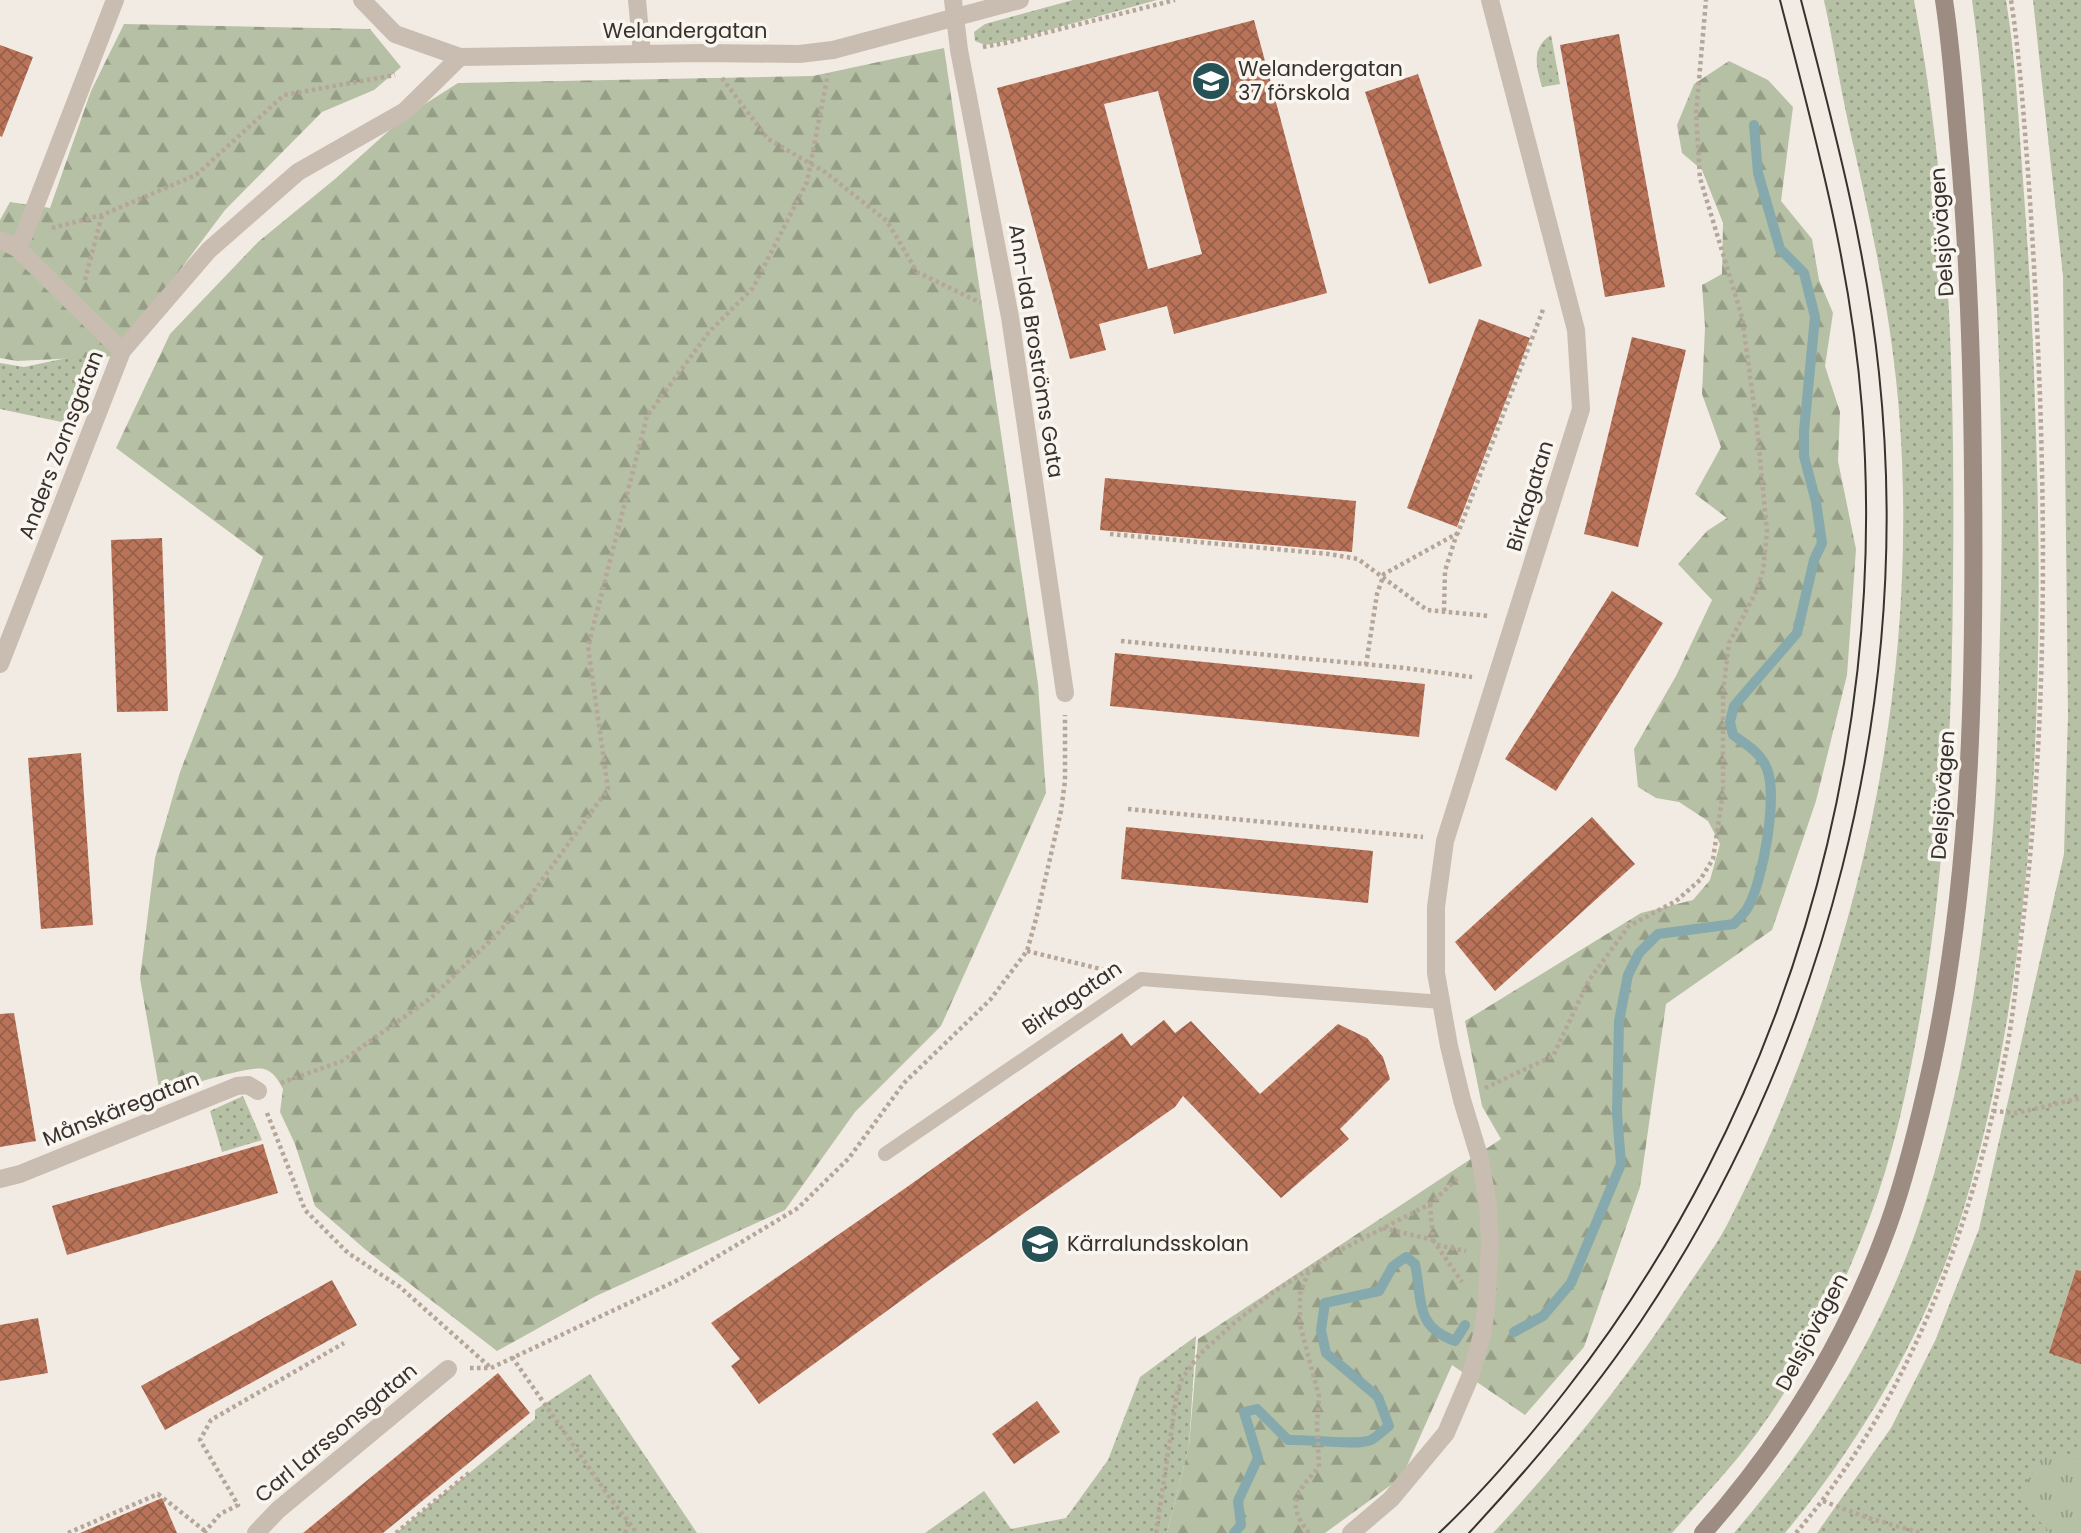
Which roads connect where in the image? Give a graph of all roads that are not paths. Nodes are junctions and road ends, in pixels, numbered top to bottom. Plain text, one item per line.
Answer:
1 (115, 0) edge
2 (362, 0) edge
3 (637, 0) edge
4 (1020, 0) edge
5 (1490, 0) edge
6 (1944, 0) edge
7 (954, 9) edge
8 (642, 54) junction
9 (460, 57) junction
10 (0, 240) edge
11 (20, 242) junction
12 (122, 351) junction
13 (0, 664) edge
14 (1065, 693) road end
15 (1441, 1002) junction
16 (258, 1091) road end
17 (885, 1154) dead end
18 (0, 1179) edge
19 (448, 1368) road end
20 (256, 1533) edge
21 (1351, 1533) edge
22 (1703, 1533) edge

1 - 11 street
2 - 9 street, Welandergatan
3 - 8 street
4 - 7 street, Welandergatan
5 - 15 street, Birkagatan
6 - 22 street, Delsjövägen
7 - 8 street, Welandergatan
7 - 14 street, Ann-Ida Broströms Gata
8 - 9 street, Welandergatan
9 - 12 street, Anders Zornsgatan
10 - 11 street
11 - 12 street
12 - 13 street, Anders Zornsgatan
15 - 17 lane, Birkagatan
15 - 21 street, Birkagatan
16 - 18 street, Månskäregatan
19 - 20 street, Carl Larssonsgatan

